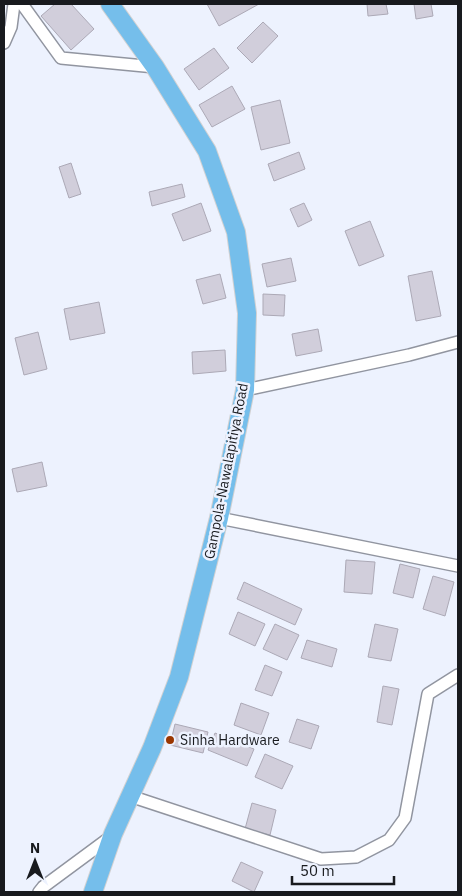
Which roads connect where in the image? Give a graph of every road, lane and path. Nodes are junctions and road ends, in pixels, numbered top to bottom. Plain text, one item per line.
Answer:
1 (14, 4) edge
2 (22, 4) edge
3 (110, 4) edge
4 (4, 43) edge
5 (155, 67) junction
6 (458, 342) edge
7 (245, 390) junction
8 (219, 518) junction
9 (458, 566) edge
10 (458, 675) edge
11 (130, 796) junction
12 (113, 834) junction
13 (39, 892) edge
14 (93, 892) edge

1 - 4 street
2 - 5 street
3 - 5 main road, Gampola-Nawalapitiya Road
5 - 7 main road, Gampola-Nawalapitiya Road
6 - 7 street
7 - 8 main road, Gampola-Nawalapitiya Road
8 - 9 street
8 - 11 main road, Gampola-Nawalapitiya Road
10 - 11 street
11 - 12 main road, Gampola-Nawalapitiya Road
12 - 13 street
12 - 14 main road, Gampola-Nawalapitiya Road

